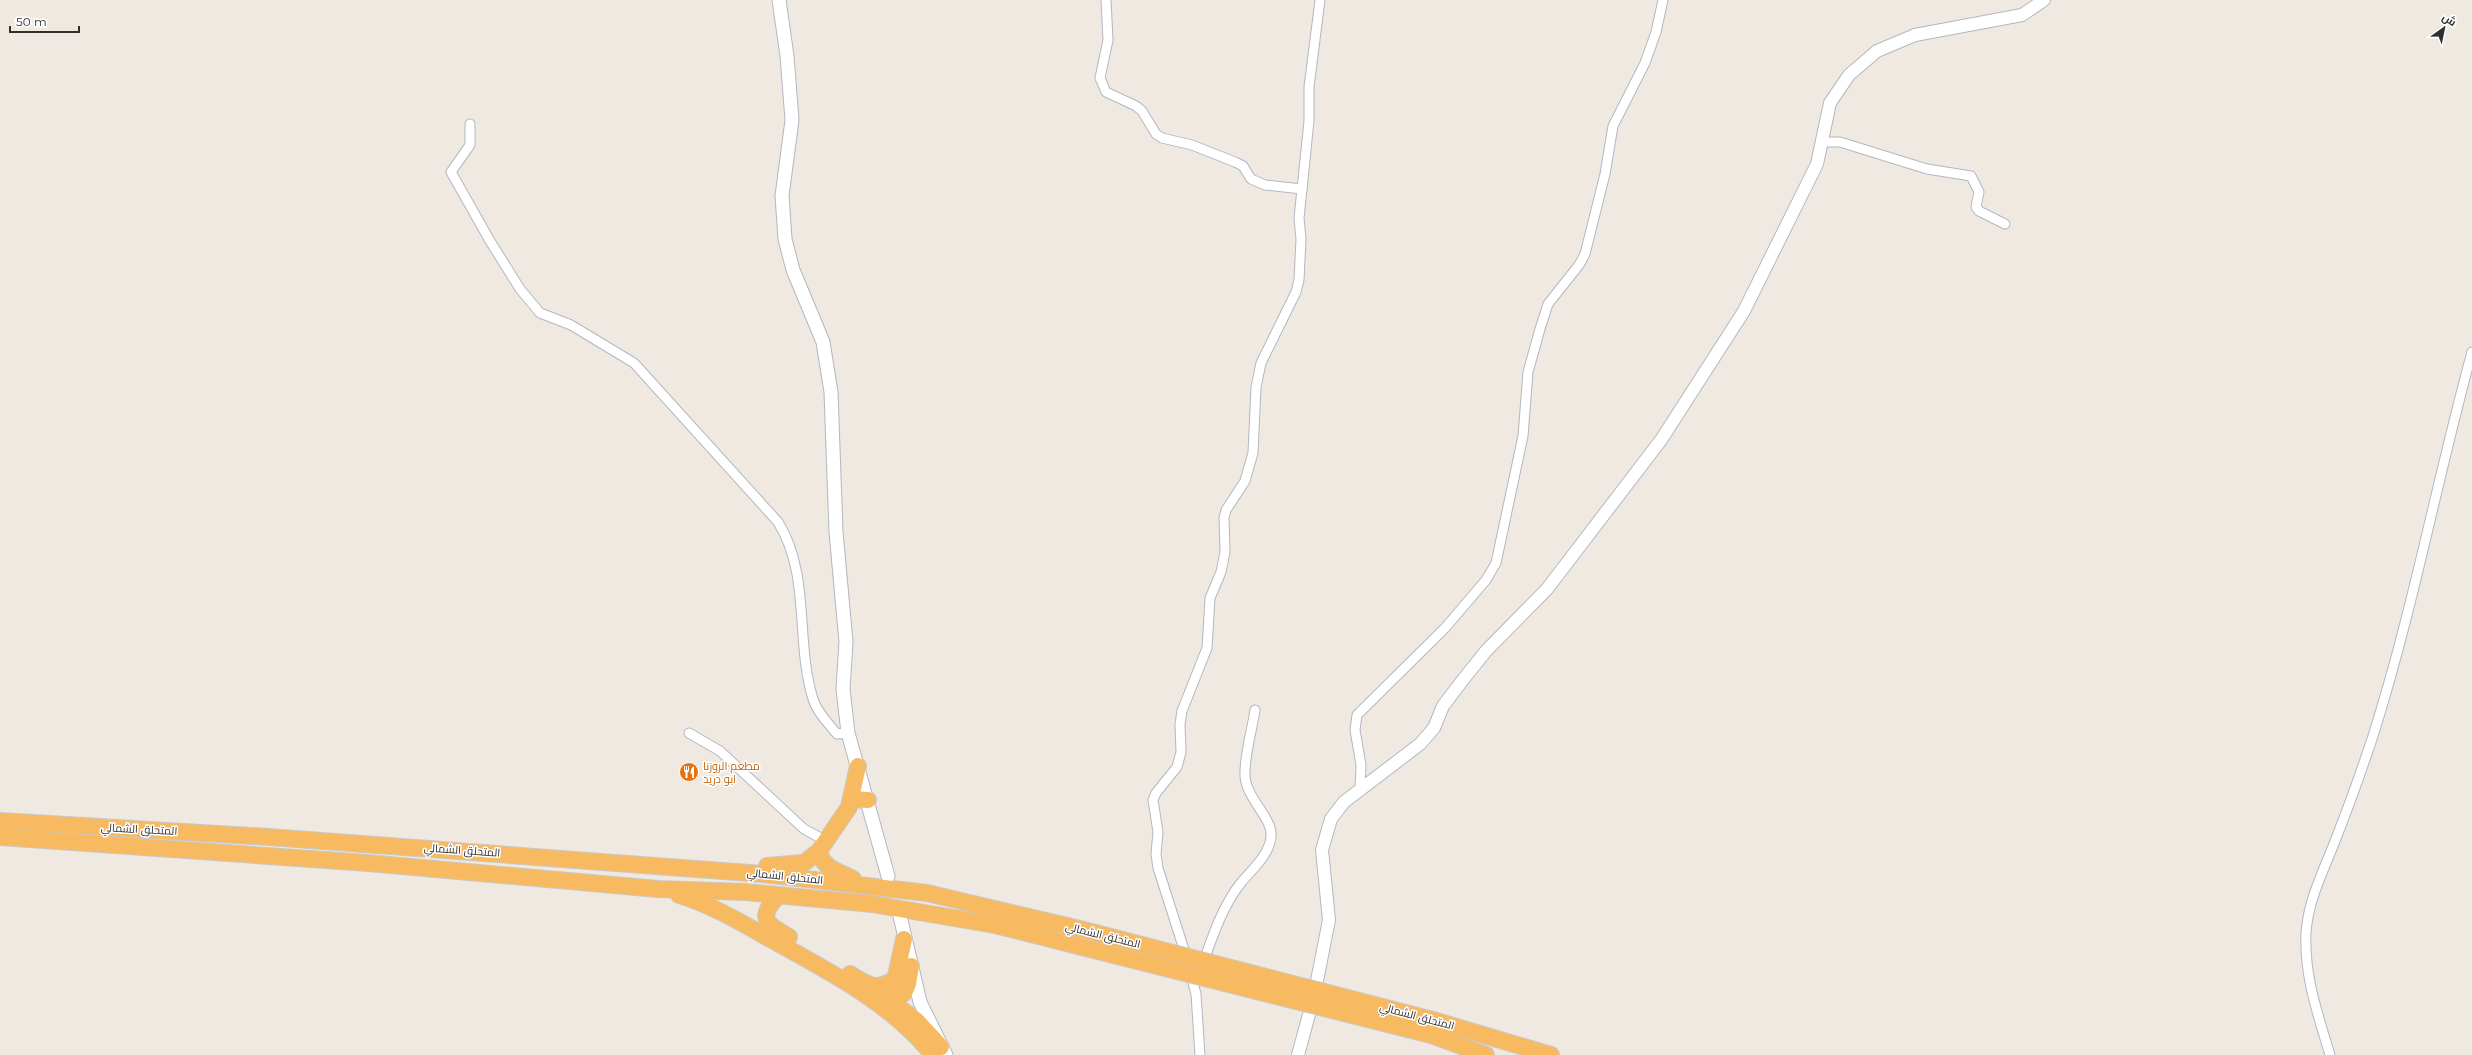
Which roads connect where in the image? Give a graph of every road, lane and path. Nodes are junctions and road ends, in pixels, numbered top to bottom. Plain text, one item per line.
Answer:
1 (779, 0) edge
2 (1106, 0) edge
3 (1320, 0) edge
4 (1662, 0) edge
5 (2044, 0) edge
6 (470, 124) dead end
7 (1822, 142) junction
8 (1302, 189) junction
9 (2005, 224) dead end
10 (2472, 352) edge
11 (1255, 710) dead end
12 (689, 733) dead end
13 (848, 733) junction
14 (858, 766) joint
15 (1360, 788) junction
16 (860, 800) junction
17 (0, 821) edge
18 (0, 837) edge
19 (822, 846) junction
20 (696, 868) junction
21 (888, 876) dead end
22 (865, 884) junction
23 (658, 889) junction
24 (778, 896) junction
25 (900, 916) dead end
26 (904, 939) junction
27 (911, 966) junction
28 (895, 979) junction
29 (866, 984) junction
30 (1194, 987) junction
31 (890, 1009) junction
32 (940, 1052) edge
33 (1200, 1055) edge
34 (1298, 1055) edge
35 (1486, 1055) edge
36 (1550, 1055) edge
37 (2330, 1055) edge

1 - 13 main road
2 - 8 street
3 - 8 street
4 - 15 street
5 - 7 street
6 - 13 street
7 - 9 street
7 - 15 street
8 - 30 street
10 - 37 street
11 - 30 street
12 - 19 street
13 - 14 main road
14 - 16 highway
15 - 34 street
16 - 19 highway
16 - 21 main road
17 - 20 highway, المتحلق الشمالي
18 - 23 highway, المتحلق الشمالي
19 - 20 highway
19 - 22 highway
20 - 22 highway, المتحلق الشمالي
22 - 36 highway, المتحلق الشمالي, bridge
23 - 24 highway, المتحلق الشمالي
23 - 31 highway
24 - 29 highway
24 - 35 highway, المتحلق الشمالي, bridge
25 - 26 main road
26 - 27 main road
26 - 28 highway
27 - 31 highway
27 - 32 main road
28 - 29 highway
28 - 31 highway
29 - 31 highway
30 - 33 street
31 - 32 highway

